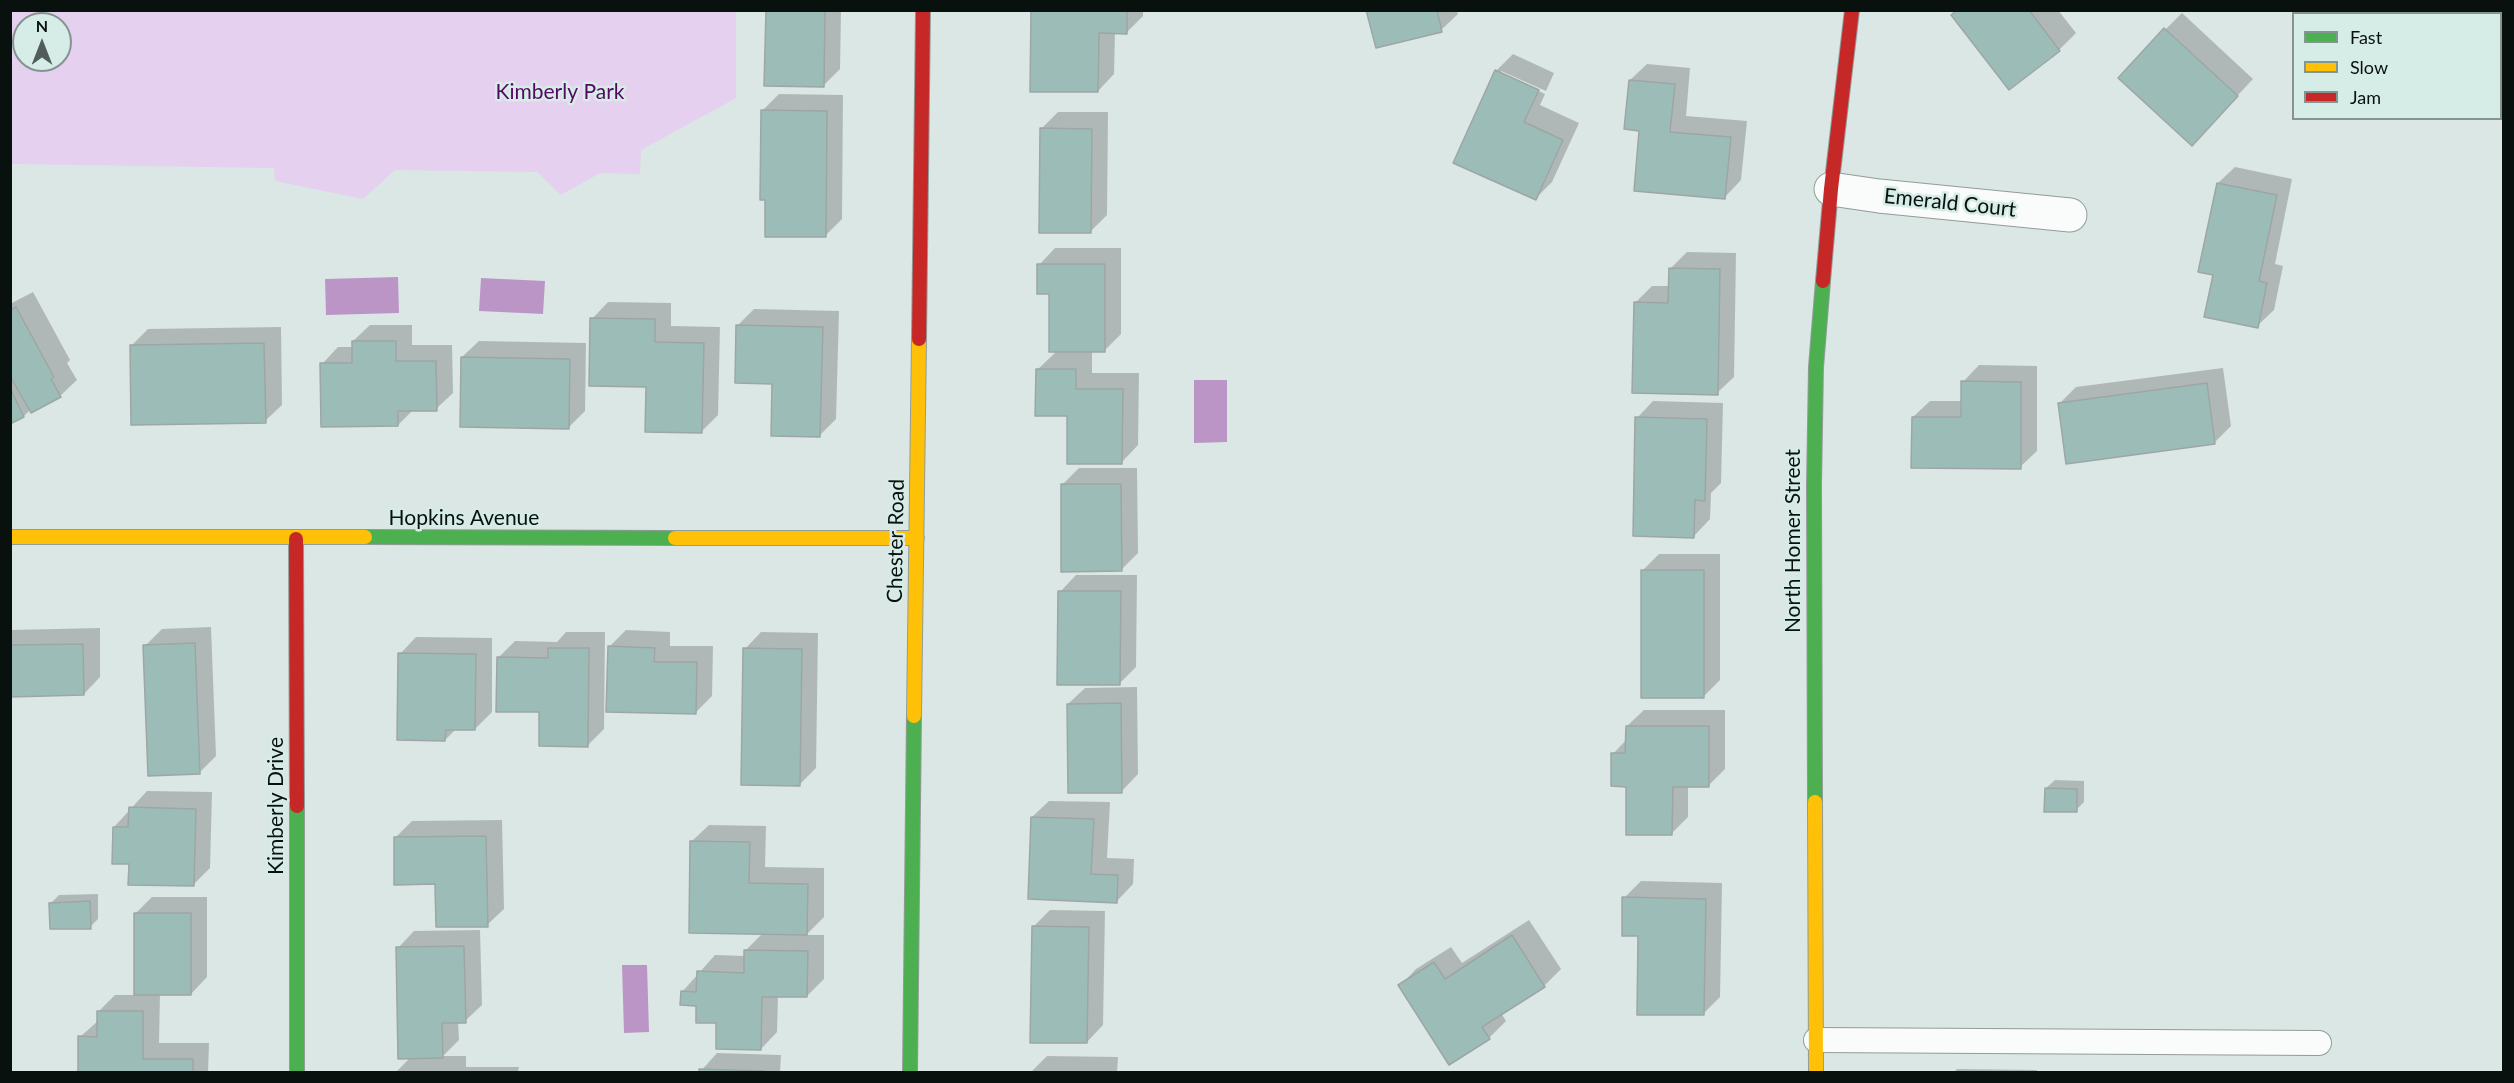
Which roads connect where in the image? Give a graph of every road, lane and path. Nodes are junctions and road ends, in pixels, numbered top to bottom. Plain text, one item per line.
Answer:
1 (923, 10) edge
2 (1852, 10) edge
3 (1831, 189) junction
4 (2070, 215) dead end
5 (10, 537) edge
6 (917, 538) junction
7 (296, 539) junction
8 (1816, 1040) junction
9 (2319, 1043) dead end
10 (297, 1072) edge
11 (910, 1072) edge
12 (1816, 1072) edge

1 - 6 street, Chester Road
2 - 3 street, North Homer Street
3 - 4 street, Emerald Court
3 - 8 street, North Homer Street
5 - 7 street, Hopkins Avenue
6 - 7 street, Hopkins Avenue
6 - 11 street, Chester Road
7 - 10 street, Kimberly Drive
8 - 9 lane
8 - 12 street, North Homer Street

